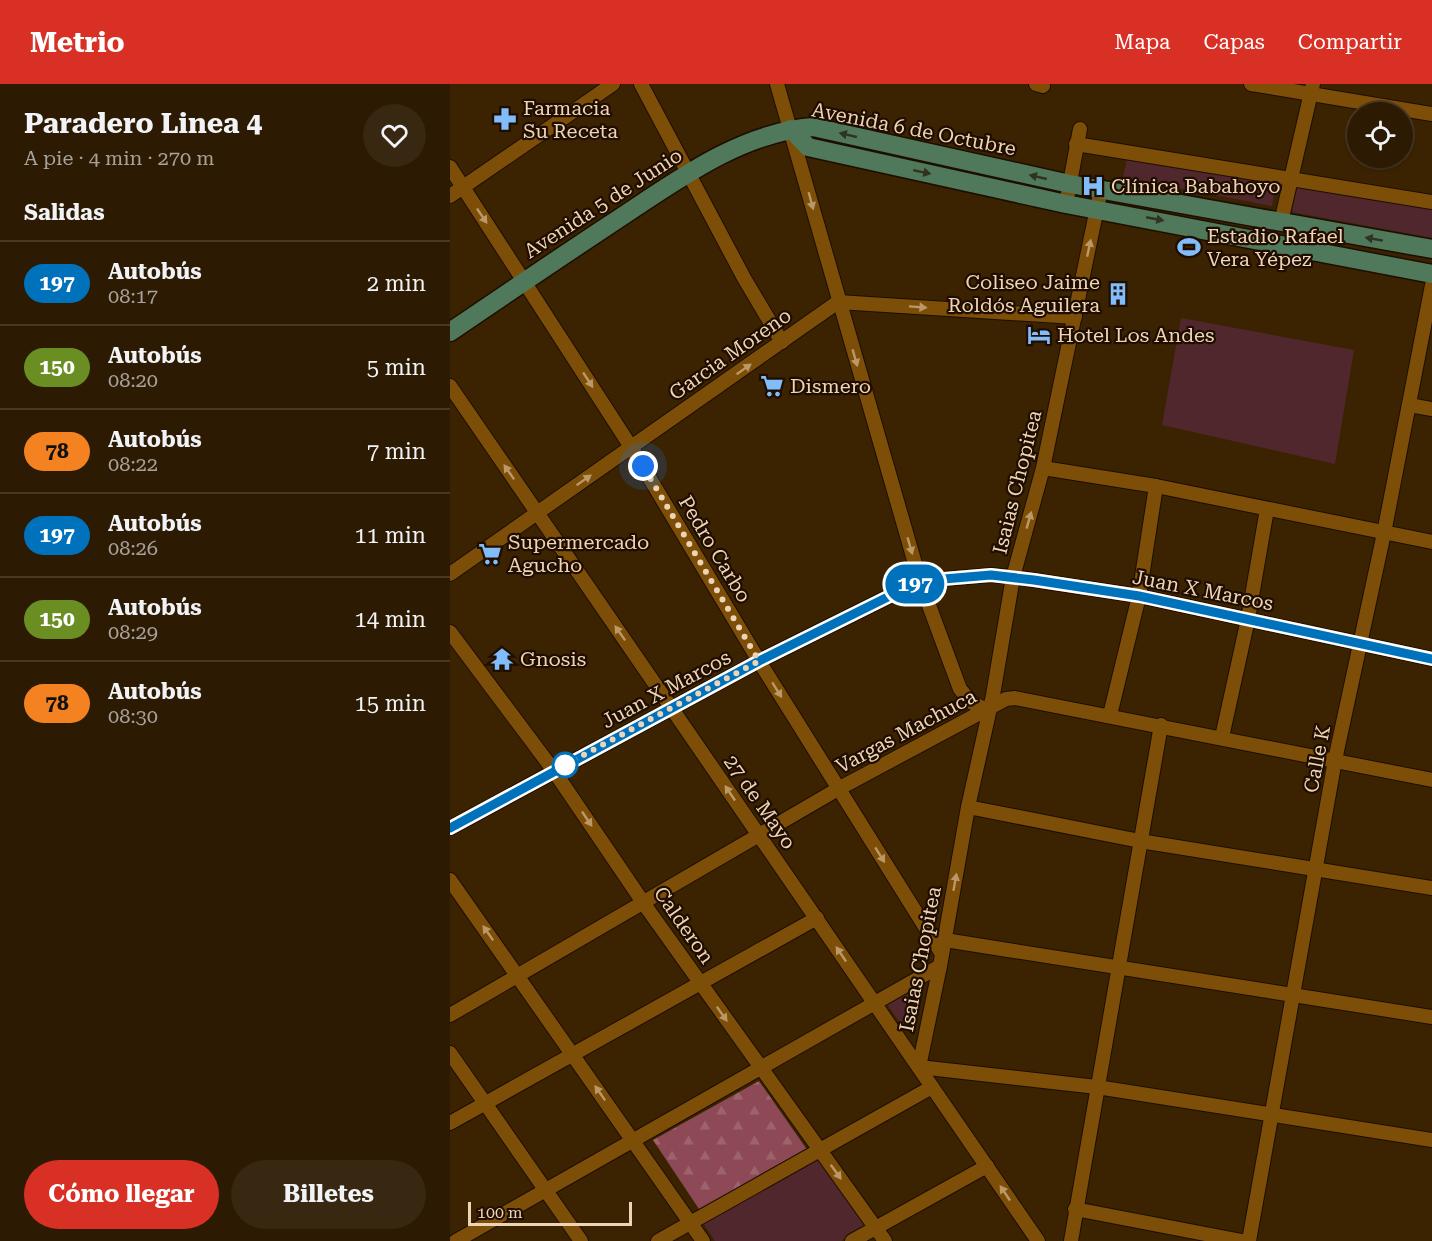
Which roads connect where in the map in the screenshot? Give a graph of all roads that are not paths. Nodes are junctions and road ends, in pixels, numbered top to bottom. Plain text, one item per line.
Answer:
1 (613, 84) edge
2 (641, 84) edge
3 (777, 84) edge
4 (1251, 84) edge
5 (1311, 89) edge
6 (1432, 114) edge
7 (791, 129) junction
8 (1080, 129) dead end
9 (1076, 144) junction
10 (450, 167) edge
11 (690, 172) junction
12 (1293, 178) junction
13 (1070, 184) junction
14 (463, 187) junction
15 (1101, 189) junction
16 (450, 196) edge
17 (1432, 202) edge
18 (1066, 204) junction
19 (1097, 209) junction
20 (1281, 222) junction
21 (1432, 249) edge
22 (1432, 274) edge
23 (525, 280) junction
24 (1432, 285) edge
25 (838, 302) junction
26 (1075, 317) junction
27 (450, 332) edge
28 (782, 342) junction
29 (450, 386) edge
30 (1408, 405) junction
31 (1432, 409) edge
32 (632, 447) junction
33 (1043, 468) junction
34 (1156, 486) junction
35 (1267, 509) junction
36 (538, 513) junction
37 (1384, 533) junction
38 (1432, 542) edge
39 (450, 574) edge
40 (1013, 577) junction
41 (920, 581) junction
42 (1139, 596) junction
43 (1248, 619) junction
44 (450, 632) edge
45 (1361, 644) junction
46 (1432, 659) edge
47 (759, 661) junction
48 (672, 708) junction
49 (988, 711) junction
50 (1110, 715) junction
51 (1161, 725) junction
52 (1222, 737) junction
53 (1335, 760) junction
54 (554, 771) junction
55 (1432, 780) edge
56 (838, 789) junction
57 (968, 807) junction
58 (450, 828) edge
59 (759, 835) junction
60 (1140, 841) junction
61 (1316, 872) junction
62 (450, 880) edge
63 (1432, 888) edge
64 (643, 902) junction
65 (816, 918) junction
66 (945, 939) junction
67 (941, 960) junction
68 (1118, 967) junction
69 (519, 977) junction
70 (700, 983) junction
71 (1295, 994) junction
72 (874, 1002) junction
73 (450, 1015) edge
74 (1432, 1017) edge
75 (450, 1053) edge
76 (573, 1054) junction
77 (919, 1067) junction
78 (761, 1068) junction
79 (932, 1087) junction
80 (1096, 1087) junction
81 (485, 1104) junction
82 (1273, 1113) junction
83 (450, 1123) edge
84 (1432, 1140) edge
85 (633, 1141) junction
86 (820, 1150) junction
87 (987, 1166) junction
88 (545, 1190) junction
89 (1075, 1209) junction
90 (691, 1223) junction
91 (876, 1228) junction
92 (456, 1241) edge
93 (580, 1241) edge
94 (658, 1241) edge
95 (703, 1241) edge
96 (852, 1241) edge
97 (885, 1241) edge
98 (1038, 1241) edge
99 (1071, 1241) edge
100 (1242, 1241) edge
101 (1249, 1241) edge

1 - 14 street
2 - 11 street
3 - 7 street
4 - 5 street
5 - 6 street
5 - 12 street
7 - 11 main road, Avenida 5 de Junio
13 -> 7 main road, Avenida 6 de Octubre
7 -> 18 main road, Avenida 6 de Octubre
7 -> 25 street
8 - 9 street
9 - 12 street
9 - 13 street
10 - 14 street, Pedro Carbo
11 - 23 main road, Avenida 5 de Junio
11 - 28 street
12 - 17 street
12 - 20 street
13 - 15 main road, Avenida 6 de Octubre
13 - 18 street
14 - 16 street
14 -> 23 street, Pedro Carbo
15 - 19 street, Isaias Chopitea
15 - 20 main road, Avenida 6 de Octubre
18 - 19 main road, Avenida 6 de Octubre
19 -> 22 main road, Avenida 6 de Octubre
26 -> 19 street, Isaias Chopitea
21 -> 20 main road, Avenida 6 de Octubre
23 - 27 main road, Avenida 5 de Junio
23 -> 32 street, Pedro Carbo
24 - 30 street, Calle K
25 -> 26 street
25 - 28 street, Garcia Moreno
25 -> 41 street
26 - 33 street, Isaias Chopitea
32 -> 28 street, Garcia Moreno
36 -> 29 street, 27 de Mayo
30 - 31 street
30 - 37 street, Calle K
36 -> 32 street, Garcia Moreno
32 - 47 street, Pedro Carbo
33 - 34 street
40 -> 33 street, Isaias Chopitea
34 - 35 street
34 - 42 street
35 - 37 street
35 - 43 street
36 - 39 street, Garcia Moreno
48 -> 36 street, 27 de Mayo
37 - 38 street
37 - 45 street, Calle K
40 - 41 street, Juan X Marcos
40 - 42 street, Juan X Marcos
40 - 49 street, Isaias Chopitea
41 - 47 street, Juan X Marcos
41 - 49 street
42 - 43 street, Juan X Marcos
42 - 50 street
43 - 45 street, Juan X Marcos
43 - 52 street
44 - 54 street, Calderon
45 - 46 street, Juan X Marcos
45 - 53 street, Calle K
47 - 48 street, Juan X Marcos
47 -> 56 street, Pedro Carbo
48 - 54 street, Juan X Marcos
59 -> 48 street, 27 de Mayo
49 - 50 street, Vargas Machuca
49 - 56 street, Vargas Machuca
49 - 57 street, Isaias Chopitea
50 - 51 street, Vargas Machuca
51 - 52 street, Vargas Machuca
51 - 60 street
52 - 53 street, Vargas Machuca
53 - 55 street, Vargas Machuca
53 - 61 street, Calle K
54 - 58 street, Juan X Marcos
54 -> 64 street, Calderon
56 - 59 street, Vargas Machuca
56 -> 67 street, Pedro Carbo
57 - 60 street
66 -> 57 street, Isaias Chopitea
59 - 64 street, Vargas Machuca
59 - 65 street, 27 de Mayo
60 - 61 street
60 - 68 street
61 - 63 street
61 - 71 street, Calle K
69 -> 62 street
64 - 69 street, Vargas Machuca
64 - 70 street, Calderon
65 - 70 street
72 -> 65 street, 27 de Mayo
66 - 67 street, Isaias Chopitea
66 - 68 street
67 - 72 street
67 - 77 street, Isaias Chopitea
68 - 71 street
68 - 80 street
69 - 73 street, Vargas Machuca
69 - 76 street
70 - 76 street
70 -> 78 street, Calderon
71 - 74 street
71 - 82 street, Calle K
72 - 77 street, 27 de Mayo
72 - 78 street
75 - 81 street
76 - 81 street
85 -> 76 street
77 - 79 street, 27 de Mayo
77 - 80 street
78 - 85 street
78 - 86 street, Calderon
79 - 86 street
79 - 87 street, 27 de Mayo
80 - 82 street
80 - 89 street
81 - 83 street
81 - 88 street
82 - 84 street
82 - 101 street, Calle K
85 - 88 street
85 - 90 street
86 - 90 street
86 -> 91 street, Calderon
87 - 91 street
98 -> 87 street, 27 de Mayo
88 - 92 street
88 - 93 street
89 - 99 street
89 - 100 street
90 - 94 street
90 - 95 street
91 - 96 street
91 - 97 street, Calderon

